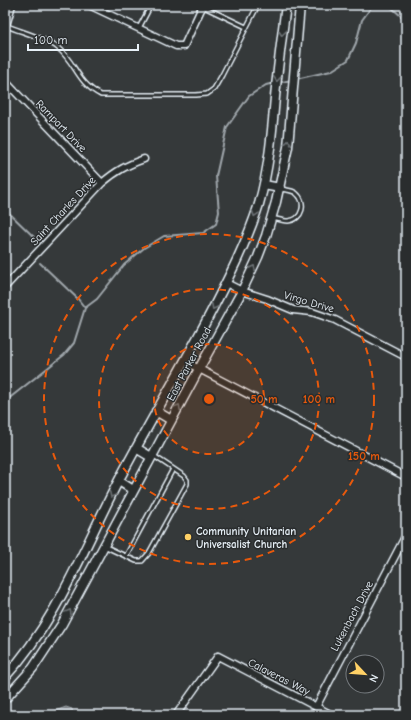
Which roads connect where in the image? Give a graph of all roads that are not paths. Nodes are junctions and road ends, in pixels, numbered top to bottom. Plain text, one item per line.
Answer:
1 (12, 5) edge
2 (89, 5) edge
3 (151, 5) edge
4 (258, 5) edge
5 (286, 5) edge
6 (300, 5) edge
7 (202, 6) edge
8 (6, 27) edge
9 (246, 28) junction
10 (139, 29) junction
11 (5, 81) edge
12 (144, 159) dead end
13 (102, 183) junction
14 (264, 185) junction
15 (280, 188) junction
16 (272, 218) junction
17 (226, 283) junction
18 (5, 287) edge
19 (242, 291) junction
20 (406, 357) edge
21 (184, 361) junction
22 (199, 369) junction
23 (156, 411) junction
24 (171, 420) junction
25 (136, 448) junction
26 (152, 456) junction
27 (173, 469) junction
28 (406, 477) edge
29 (119, 481) junction
30 (134, 490) junction
31 (406, 535) edge
32 (104, 546) junction
33 (126, 556) junction
34 (82, 558) junction
35 (95, 564) junction
36 (47, 622) junction
37 (59, 629) junction
38 (21, 660) junction
39 (33, 668) junction
40 (5, 677) edge
41 (5, 699) edge
42 (316, 707) junction
43 (176, 715) edge
44 (332, 715) edge

1 - 8 street
2 - 10 street
3 - 10 lane
4 - 9 lane
5 -> 14 main road, East Parker Road
15 -> 6 main road, East Parker Road
7 - 9 lane
7 - 10 street
8 - 9 lane
11 - 13 street, Rampart Drive
12 - 13 street, Saint Charles Drive
13 - 18 street, Saint Charles Drive
14 - 15 main road
14 -> 17 main road, East Parker Road
15 - 16 main road, East Parker Road
15 - 16 lane
19 -> 16 main road, East Parker Road
17 - 19 street, Virgo Drive
17 -> 21 main road, East Parker Road
19 - 20 street, Virgo Drive
19 - 22 main road, East Parker Road
21 - 22 street
21 - 23 main road, East Parker Road
24 -> 22 main road, East Parker Road
22 - 28 street
23 - 24 main road
23 - 25 main road, East Parker Road
24 - 26 main road, East Parker Road
25 - 26 main road
25 - 29 main road, East Parker Road
26 - 27 lane
26 - 30 main road, East Parker Road
27 - 33 lane
27 - 33 lane
29 - 30 main road
29 -> 34 main road, East Parker Road
30 - 32 main road, East Parker Road
31 - 42 street, Lukenbach Drive
32 - 33 lane
32 - 35 main road, East Parker Road
34 - 35 main road
34 - 36 main road, East Parker Road
37 -> 35 main road, East Parker Road
36 - 37 main road
36 - 38 main road, East Parker Road
37 - 39 main road, East Parker Road
38 - 39 main road
38 - 40 main road, East Parker Road
39 - 41 main road, East Parker Road
42 - 43 street, Calaveras Way
42 - 44 street, Calaveras Way

